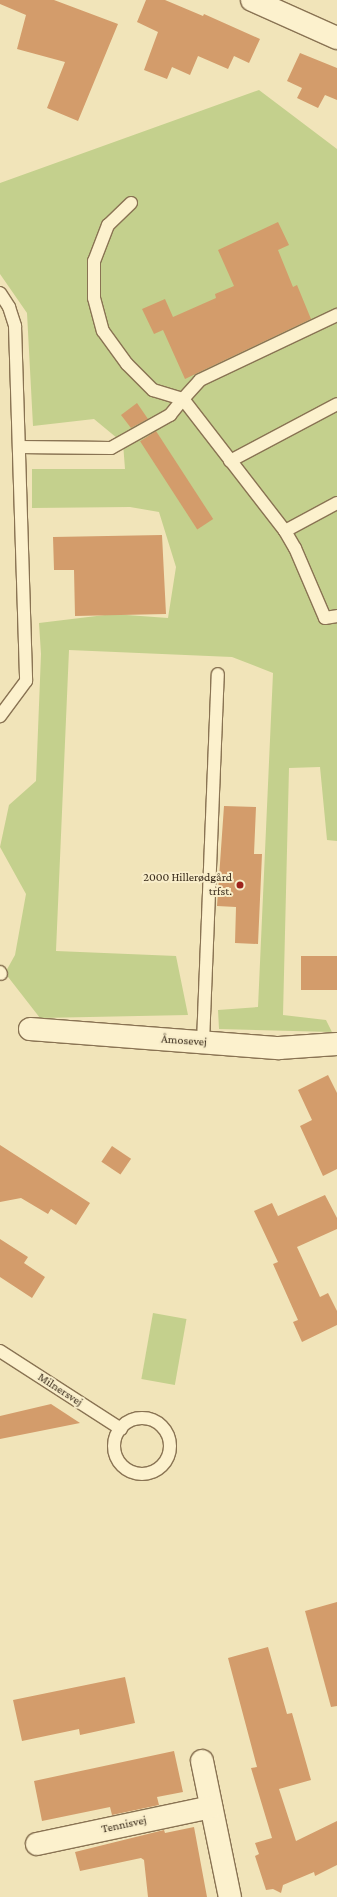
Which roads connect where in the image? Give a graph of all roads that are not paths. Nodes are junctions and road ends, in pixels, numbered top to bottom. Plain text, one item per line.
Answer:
1 (252, 0) edge
2 (337, 38) edge
3 (131, 203) dead end
4 (0, 293) edge
5 (337, 315) edge
6 (183, 399) junction
7 (337, 404) edge
8 (19, 447) junction
9 (230, 461) junction
10 (337, 503) edge
11 (285, 530) junction
12 (337, 616) edge
13 (218, 674) dead end
14 (0, 716) edge
15 (30, 1029) dead end
16 (203, 1042) junction
17 (337, 1044) edge
18 (0, 1351) edge
19 (121, 1429) junction
20 (202, 1761) dead end
21 (211, 1807) junction
22 (37, 1844) dead end
23 (230, 1897) edge

1 - 2 street
3 - 6 lane
4 - 8 lane
5 - 6 lane
6 - 8 lane
6 - 9 lane
7 - 9 lane
8 - 14 lane
9 - 11 lane
10 - 11 lane
11 - 12 lane
13 - 16 lane
15 - 16 street, Åmosevej
16 - 17 street, Åmosevej
18 - 19 lane, Milnersvej
19 - 19 lane
20 - 21 street
21 - 22 street, Tennisvej
21 - 23 street

